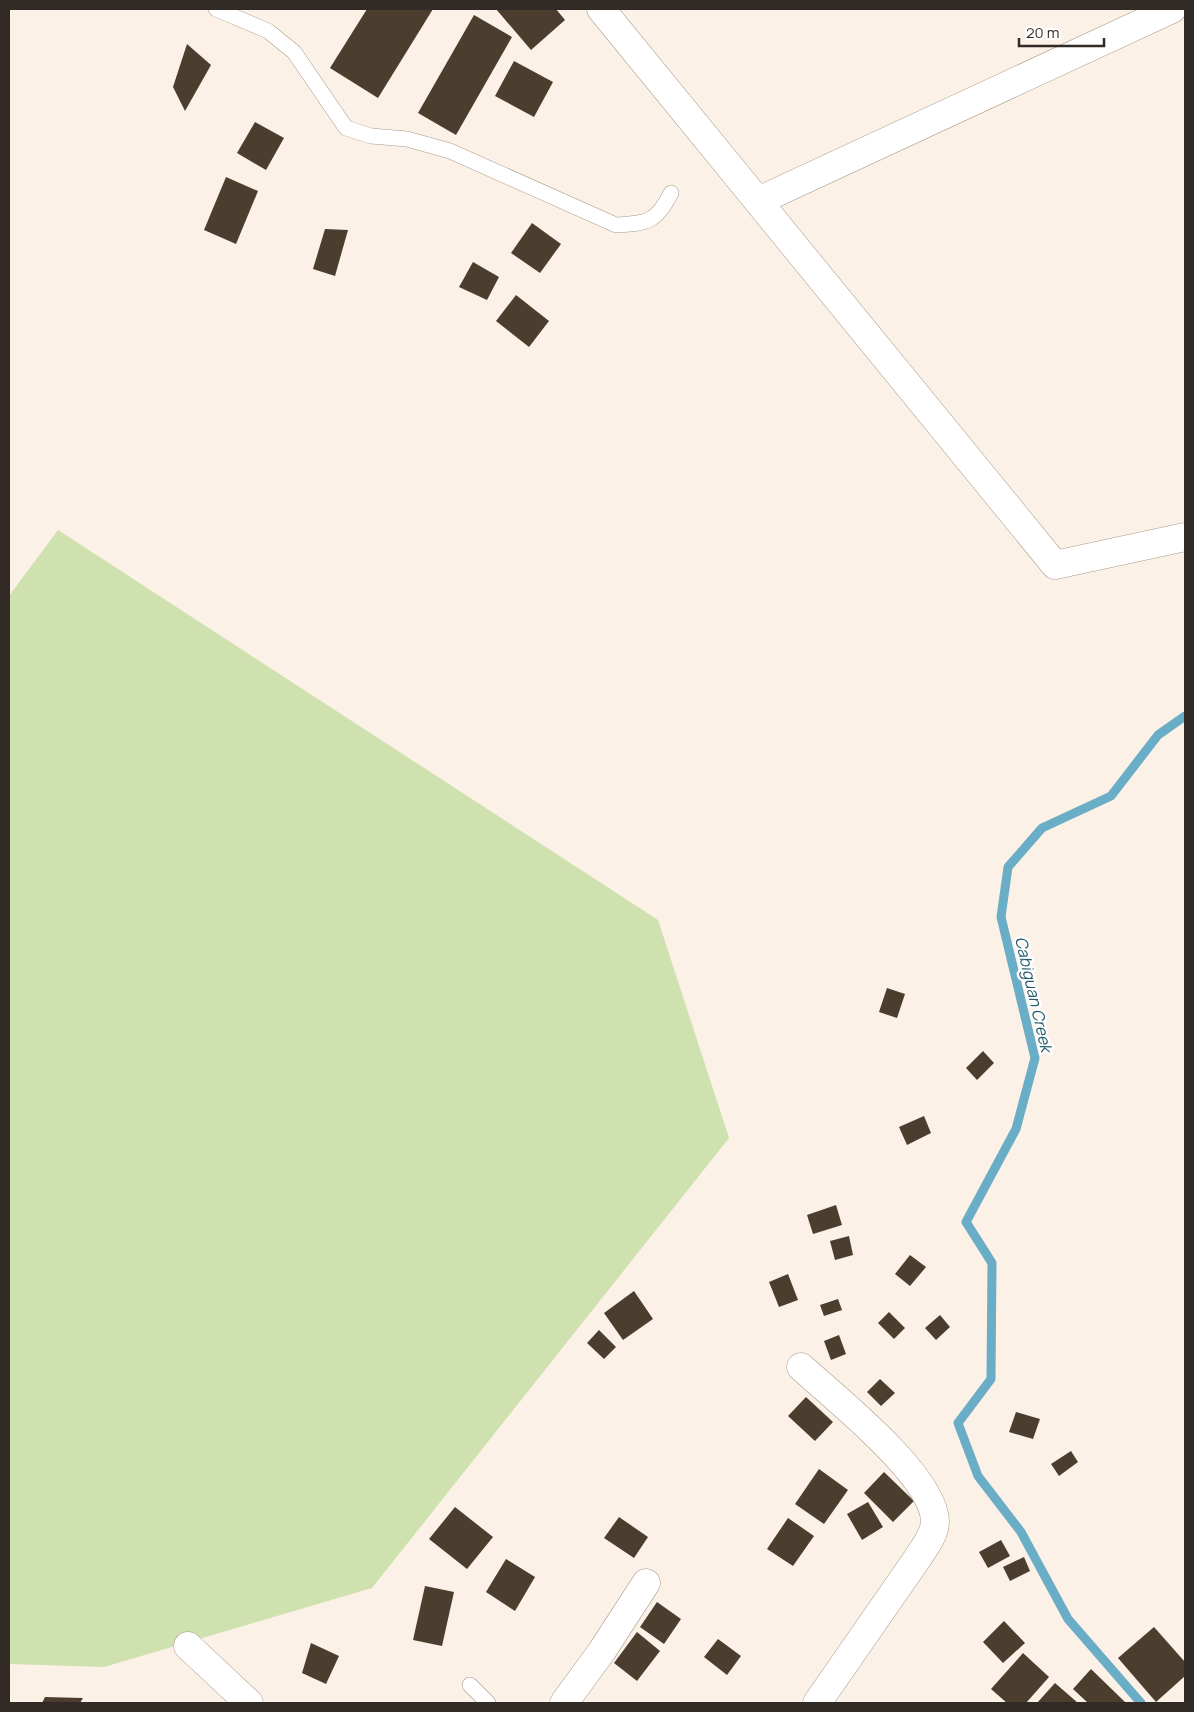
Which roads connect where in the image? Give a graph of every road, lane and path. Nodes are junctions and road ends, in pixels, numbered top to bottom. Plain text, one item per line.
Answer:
1 (216, 9) edge
2 (601, 9) edge
3 (1172, 9) edge
4 (671, 194) dead end
5 (758, 201) junction
6 (1185, 537) edge
7 (801, 1367) dead end
8 (646, 1583) dead end
9 (188, 1646) dead end
10 (470, 1685) dead end
11 (249, 1703) edge
12 (488, 1703) edge
13 (564, 1703) edge
14 (817, 1703) edge

1 - 4 lane
2 - 5 street
3 - 5 street
5 - 6 street
7 - 14 street
8 - 13 street
9 - 11 street
10 - 12 lane

